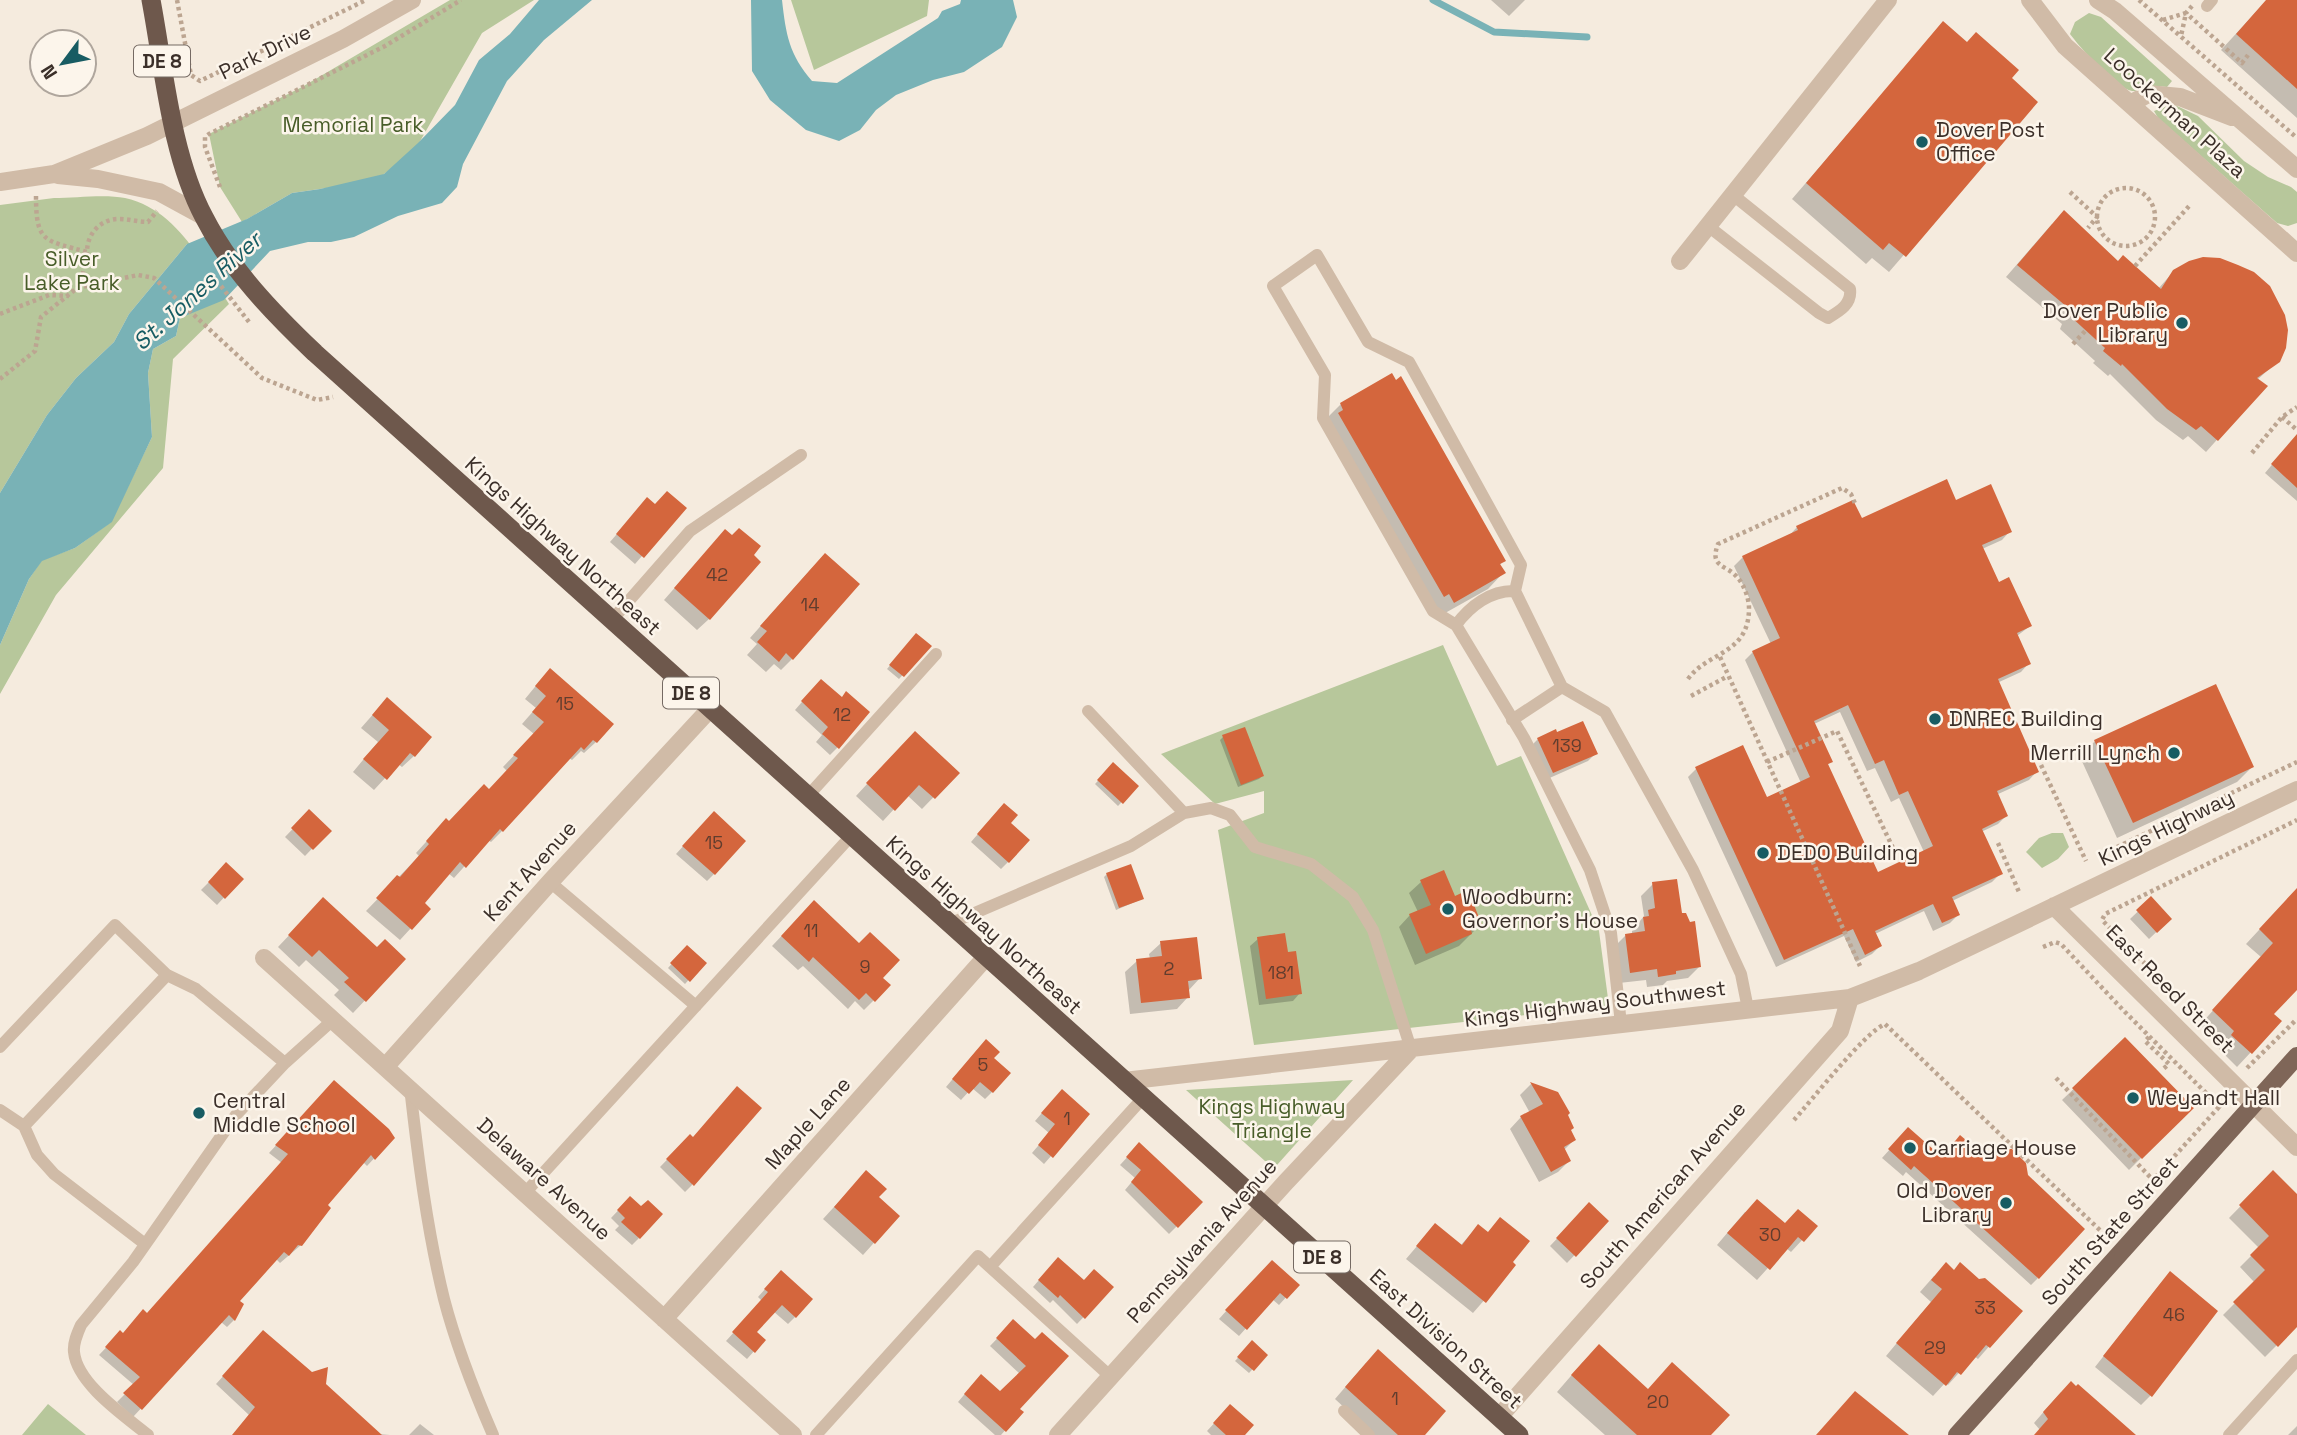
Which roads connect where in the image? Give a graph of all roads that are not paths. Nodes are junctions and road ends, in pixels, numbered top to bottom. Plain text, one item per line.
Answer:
1 (151, 0) edge
2 (412, 0) edge
3 (1888, 0) edge
4 (2030, 0) edge
5 (2098, 0) edge
6 (2130, 104) junction
7 (2245, 122) junction
8 (173, 123) junction
9 (2297, 169) edge
10 (54, 174) junction
11 (0, 182) edge
12 (1733, 195) junction
13 (203, 216) junction
14 (1708, 226) junction
15 (2297, 253) edge
16 (1680, 261) dead end
17 (801, 455) dead end
18 (1515, 591) junction
19 (612, 620) junction
20 (1456, 625) junction
21 (936, 654) dead end
22 (1562, 687) junction
23 (709, 710) junction
24 (1088, 711) dead end
25 (1512, 720) junction
26 (2297, 790) edge
27 (807, 797) junction
28 (1184, 813) junction
29 (851, 836) junction
30 (550, 882) junction
31 (2054, 906) junction
32 (950, 924) junction
33 (986, 957) junction
34 (264, 958) dead end
35 (167, 975) junction
36 (1850, 998) junction
37 (696, 1006) junction
38 (1748, 1009) junction
39 (334, 1019) junction
40 (1621, 1024) junction
41 (0, 1046) edge
42 (1411, 1049) junction
43 (2297, 1056) edge
44 (285, 1063) junction
45 (386, 1066) junction
46 (1124, 1081) junction
47 (410, 1087) junction
48 (1143, 1098) junction
49 (2254, 1105) junction
50 (0, 1110) edge
51 (24, 1126) junction
52 (2297, 1147) edge
53 (525, 1193) junction
54 (1265, 1205) junction
55 (145, 1244) junction
56 (990, 1267) junction
57 (664, 1319) junction
58 (2297, 1360) edge
59 (1111, 1377) junction
60 (1344, 1411) dead end
61 (1499, 1417) junction
62 (148, 1435) edge
63 (493, 1435) edge
64 (793, 1435) edge
65 (816, 1435) edge
66 (1058, 1435) edge
67 (1369, 1435) edge
68 (1519, 1435) edge
69 (1957, 1435) edge
70 (2229, 1435) edge

1 - 8 highway, DE 8
2 - 8 street, Park Drive
3 - 12 street
4 - 6 street, Loockerman Plaza
5 - 7 street, Loockerman Plaza
6 - 7 street
6 - 15 street, Loockerman Plaza
7 - 9 street, Loockerman Plaza
8 - 10 street
8 - 13 highway, Kings Highway Northeast / DE 8
10 - 11 street
10 - 13 street
12 - 14 street
12 - 14 lane
13 - 19 highway, Kings Highway Northeast / DE 8
14 - 16 street
17 - 19 lane
18 - 20 lane
18 - 20 lane
18 - 22 lane
19 - 23 highway, Kings Highway Northeast / DE 8
20 - 25 lane
21 - 27 lane
22 - 25 lane
22 - 38 lane
23 - 27 highway, Kings Highway Northeast / DE 8
23 - 30 street, Kent Avenue
24 - 28 lane
25 - 40 lane
26 - 31 street, Kings Highway
27 - 29 highway, Kings Highway Northeast / DE 8
28 - 32 lane
28 - 42 lane
29 - 32 highway, Kings Highway Northeast / DE 8
29 - 37 lane
30 - 37 lane
30 - 45 street, Kent Avenue
31 - 36 street, Kings Highway Southwest
31 - 49 street, East Reed Street
32 - 33 highway, Kings Highway Northeast / DE 8
33 - 46 highway, Kings Highway Northeast / DE 8
33 - 57 street, Maple Lane
34 - 39 street, Delaware Avenue
35 - 41 lane
35 - 44 lane
35 - 51 lane
36 - 38 street, Kings Highway Southwest
36 - 61 street, South American Avenue
37 - 53 lane
38 - 40 street, Kings Highway Southwest
39 - 44 lane
39 - 45 street, Delaware Avenue
40 - 42 street, Kings Highway Southwest
42 - 46 street, Kings Highway Southwest
42 - 54 street, Pennsylvania Avenue
43 - 49 main road, South State Street
44 - 55 lane
45 - 47 street, Delaware Avenue
46 - 48 highway, East Division Street / DE 8
47 - 53 street, Delaware Avenue
47 - 63 lane
48 - 54 highway, East Division Street / DE 8
48 - 56 lane
49 - 52 street, East Reed Street
49 - 69 main road, South State Street
50 - 51 lane
51 - 55 lane
53 - 57 street, Delaware Avenue
54 - 59 street, Pennsylvania Avenue
54 - 61 highway, East Division Street / DE 8
55 - 62 lane
56 - 59 lane
56 - 65 lane
57 - 64 street, Delaware Avenue
58 - 70 lane
59 - 66 street, Pennsylvania Avenue
60 - 67 lane
61 - 68 highway, East Division Street / DE 8

